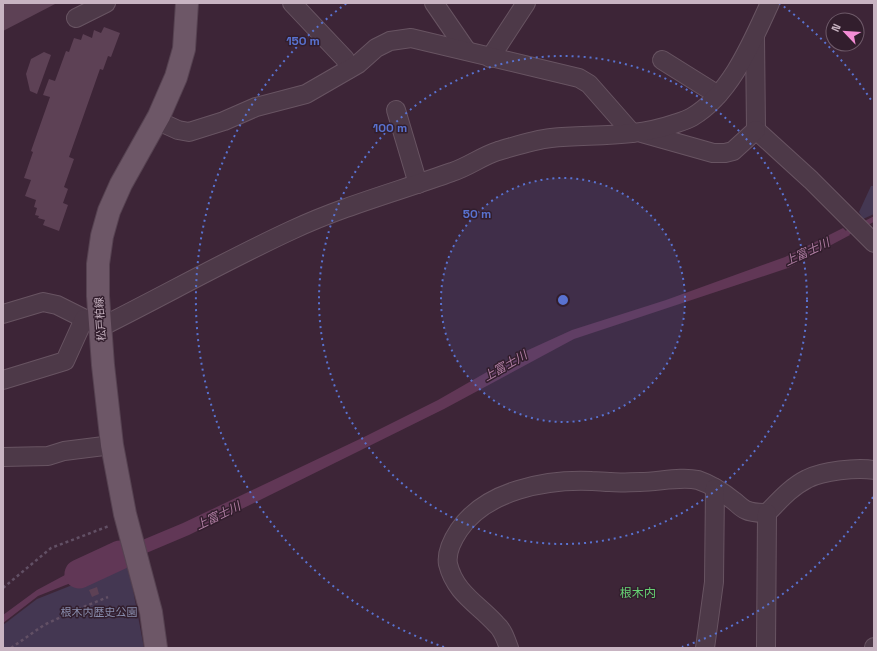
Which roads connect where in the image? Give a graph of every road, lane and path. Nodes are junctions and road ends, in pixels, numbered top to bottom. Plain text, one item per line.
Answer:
1 (106, 3) edge
2 (187, 3) edge
3 (292, 3) edge
4 (434, 3) edge
5 (526, 3) edge
6 (770, 3) edge
7 (76, 18) dead end
8 (755, 37) junction
9 (467, 52) junction
10 (490, 58) junction
11 (662, 60) dead end
12 (349, 69) junction
13 (718, 95) junction
14 (396, 110) dead end
15 (156, 120) junction
16 (756, 130) junction
17 (636, 133) junction
18 (418, 184) junction
19 (869, 238) edge
20 (3, 314) edge
21 (93, 323) junction
22 (3, 380) edge
23 (112, 445) junction
24 (3, 457) edge
25 (874, 470) edge
26 (715, 488) junction
27 (767, 513) junction
28 (110, 526) dead end
29 (3, 588) edge
30 (108, 597) dead end
31 (11, 648) edge
32 (156, 648) edge
33 (509, 648) edge
34 (705, 648) edge
35 (766, 648) edge

1 - 7 street
2 - 15 main road, 松戸柏線
3 - 12 street
4 - 9 street
5 - 10 street
6 - 8 street
8 - 13 street
8 - 16 street
9 - 10 street
9 - 12 street
10 - 17 street
11 - 13 street
12 - 15 street
13 - 17 street
14 - 18 street
15 - 21 main road, 松戸柏線
16 - 17 street
16 - 19 street
17 - 18 street
18 - 21 street
20 - 21 street
21 - 22 street
21 - 23 main road, 松戸柏線
23 - 24 street
23 - 32 main road, 松戸柏線
25 - 27 street
26 - 27 street
26 - 33 street
26 - 34 street
27 - 35 street
28 - 29 path
30 - 31 path

